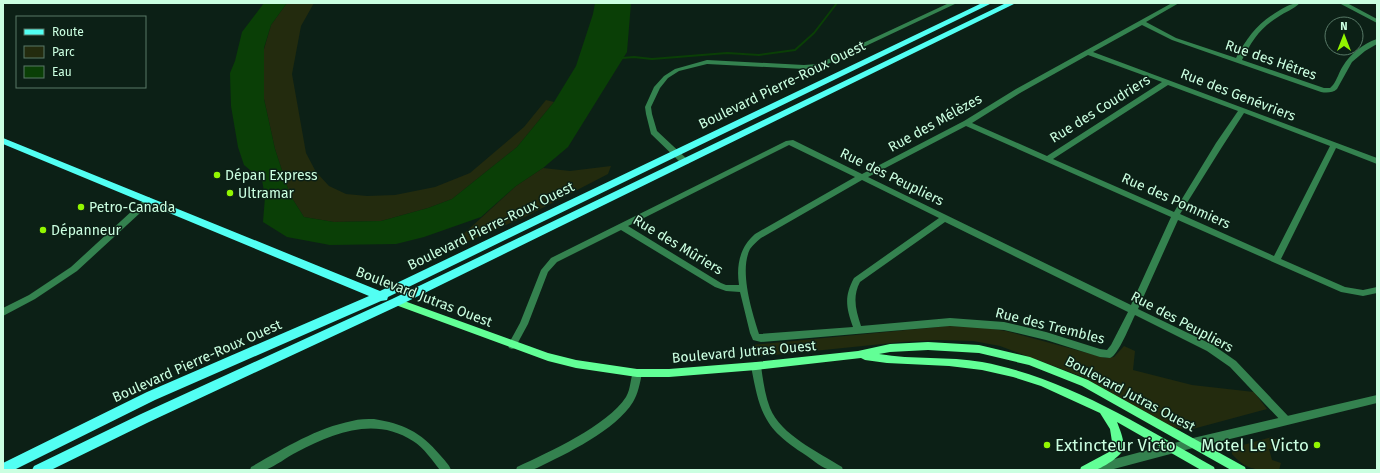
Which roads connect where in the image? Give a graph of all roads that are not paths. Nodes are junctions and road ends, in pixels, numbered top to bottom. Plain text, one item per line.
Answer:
1 (954, 3) edge
2 (988, 3) edge
3 (1012, 3) edge
4 (1176, 3) edge
5 (1297, 3) edge
6 (1342, 3) edge
7 (1377, 21) edge
8 (1141, 22) junction
9 (1377, 41) edge
10 (1090, 52) junction
11 (1238, 61) junction
12 (1167, 82) junction
13 (1242, 111) junction
14 (966, 122) junction
15 (3, 141) edge
16 (1334, 146) junction
17 (677, 152) junction
18 (1047, 158) junction
19 (685, 162) junction
20 (1377, 162) edge
21 (862, 177) junction
22 (149, 200) junction
23 (1176, 216) junction
24 (945, 218) junction
25 (621, 226) junction
26 (1276, 260) junction
27 (744, 290) junction
28 (1377, 290) edge
29 (380, 296) junction
30 (396, 302) junction
31 (1133, 310) junction
32 (3, 312) edge
33 (858, 329) junction
34 (756, 337) joint
35 (512, 345) junction
36 (858, 355) junction
37 (756, 366) junction
38 (637, 373) junction
39 (1377, 399) edge
40 (1101, 409) junction
41 (1286, 420) junction
42 (1193, 443) junction
43 (1172, 448) junction
44 (3, 469) edge
45 (38, 470) edge
46 (255, 470) edge
47 (446, 470) edge
48 (521, 470) edge
49 (838, 470) edge
50 (1085, 470) edge
51 (1090, 470) edge
52 (1210, 470) edge
53 (1241, 470) edge

1 - 17 street
2 - 17 main road, Boulevard Pierre-Roux Ouest
3 - 19 main road, Boulevard Pierre-Roux Ouest
4 - 8 street, Rue des Mélèzes
5 - 11 street
6 - 7 street
8 - 10 street, Rue des Mélèzes
8 - 11 street, Rue des Hêtres
9 - 11 street, Rue des Hêtres
10 - 12 street, Rue des Genévriers
10 - 14 street, Rue des Mélèzes
12 - 13 street, Rue des Genévriers
12 - 18 street, Rue des Coudriers
13 - 16 street, Rue des Genévriers
13 - 23 street, Rue des Trembles
14 - 18 street, Rue des Pommiers
14 - 21 street, Rue des Mélèzes
15 - 22 main road, Boulevard Jutras Ouest
16 - 20 street, Rue des Genévriers
16 - 26 street
17 - 19 street
17 - 29 main road, Boulevard Pierre-Roux Ouest
18 - 23 street, Rue des Pommiers
19 - 30 main road, Boulevard Pierre-Roux Ouest
21 - 24 street, Rue des Peupliers
21 - 25 street, Rue des Peupliers
21 - 27 street, Rue des Mélèzes
22 - 29 main road, Boulevard Jutras Ouest
22 - 32 street
23 - 26 street, Rue des Pommiers
23 - 31 street, Rue des Trembles
24 - 31 street, Rue des Peupliers
24 - 33 street
25 - 27 street, Rue des Mûriers
25 - 35 street, Rue des Peupliers
26 - 28 street, Rue des Pommiers
27 - 34 street, Rue des Mélèzes
29 - 30 main road, Boulevard Jutras Ouest
29 - 44 main road, Boulevard Pierre-Roux Ouest
30 - 35 main road, Boulevard Jutras Ouest
30 - 45 main road, Boulevard Pierre-Roux Ouest
31 - 33 street, Rue des Trembles
31 - 41 street, Rue des Peupliers
33 - 34 street, Rue des Trembles
35 - 38 main road, Boulevard Jutras Ouest
36 - 37 main road, Boulevard Jutras Ouest
36 - 40 main road, Boulevard Jutras Ouest
36 - 42 main road, Boulevard Jutras Ouest
37 - 38 main road, Boulevard Jutras Ouest
37 - 49 street
38 - 48 street
39 - 41 street
40 - 43 main road, Boulevard Jutras Ouest
40 - 50 main road
41 - 42 street
42 - 43 street
42 - 53 main road, Boulevard Jutras Ouest
43 - 51 street
43 - 52 main road, Boulevard Jutras Ouest
46 - 47 street

